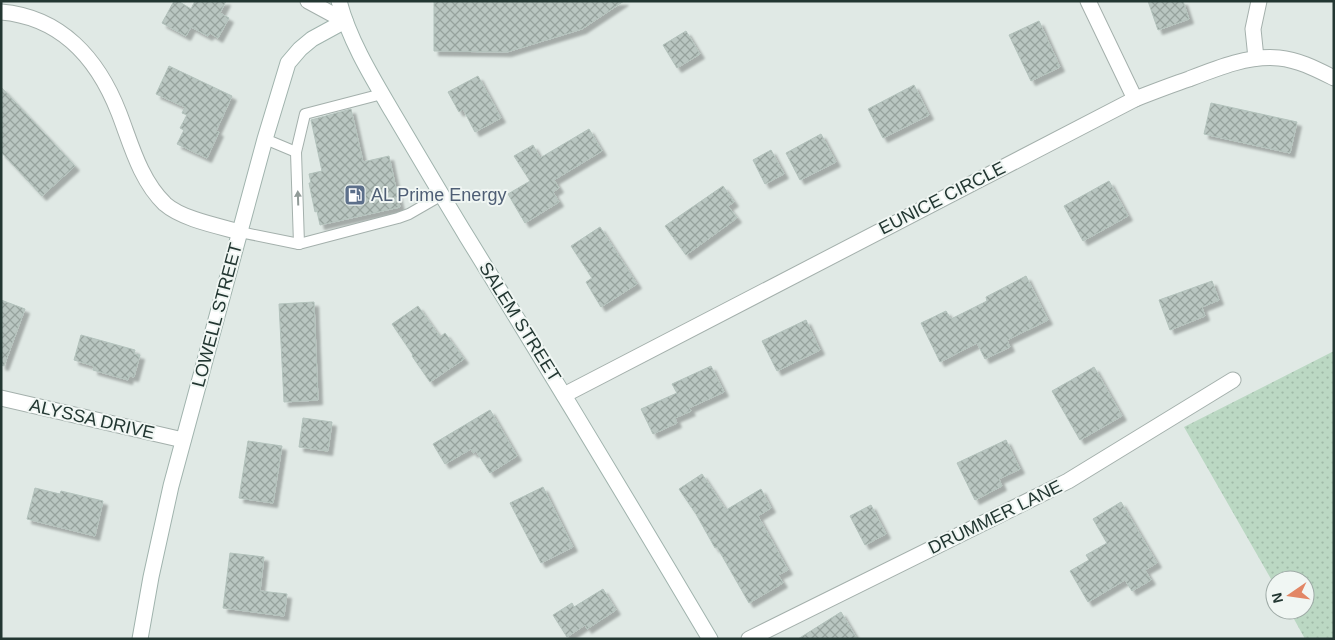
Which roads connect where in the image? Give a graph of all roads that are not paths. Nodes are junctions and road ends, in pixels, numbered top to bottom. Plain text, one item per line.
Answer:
1 (308, 1) edge
2 (339, 1) edge
3 (1088, 1) edge
4 (1259, 1) edge
5 (1, 12) edge
6 (345, 21) junction
7 (1256, 58) junction
8 (1334, 78) edge
9 (382, 94) junction
10 (1135, 99) junction
11 (265, 140) junction
12 (296, 152) junction
13 (442, 195) junction
14 (240, 232) junction
15 (299, 244) junction
16 (1233, 380) dead end
17 (564, 394) junction
18 (1, 398) edge
19 (183, 440) junction
20 (140, 639) edge
21 (710, 639) edge
22 (749, 639) edge

1 - 6 street
2 - 6 street, SALEM STREET
3 - 10 street
4 - 7 street
5 - 14 street
6 - 9 street, SALEM STREET
6 - 11 street, LOWELL STREET
7 - 8 street, EUNICE CIRCLE
7 - 10 street, EUNICE CIRCLE
9 - 12 lane
9 - 13 street, SALEM STREET
10 - 17 street, EUNICE CIRCLE
11 - 12 lane
11 - 14 street, LOWELL STREET
15 -> 12 lane
13 - 15 lane
13 - 17 street, SALEM STREET
14 - 15 lane
14 - 19 street, LOWELL STREET
16 - 22 street, DRUMMER LANE
17 - 21 street, SALEM STREET
18 - 19 street, ALYSSA DRIVE
19 - 20 street, LOWELL STREET

